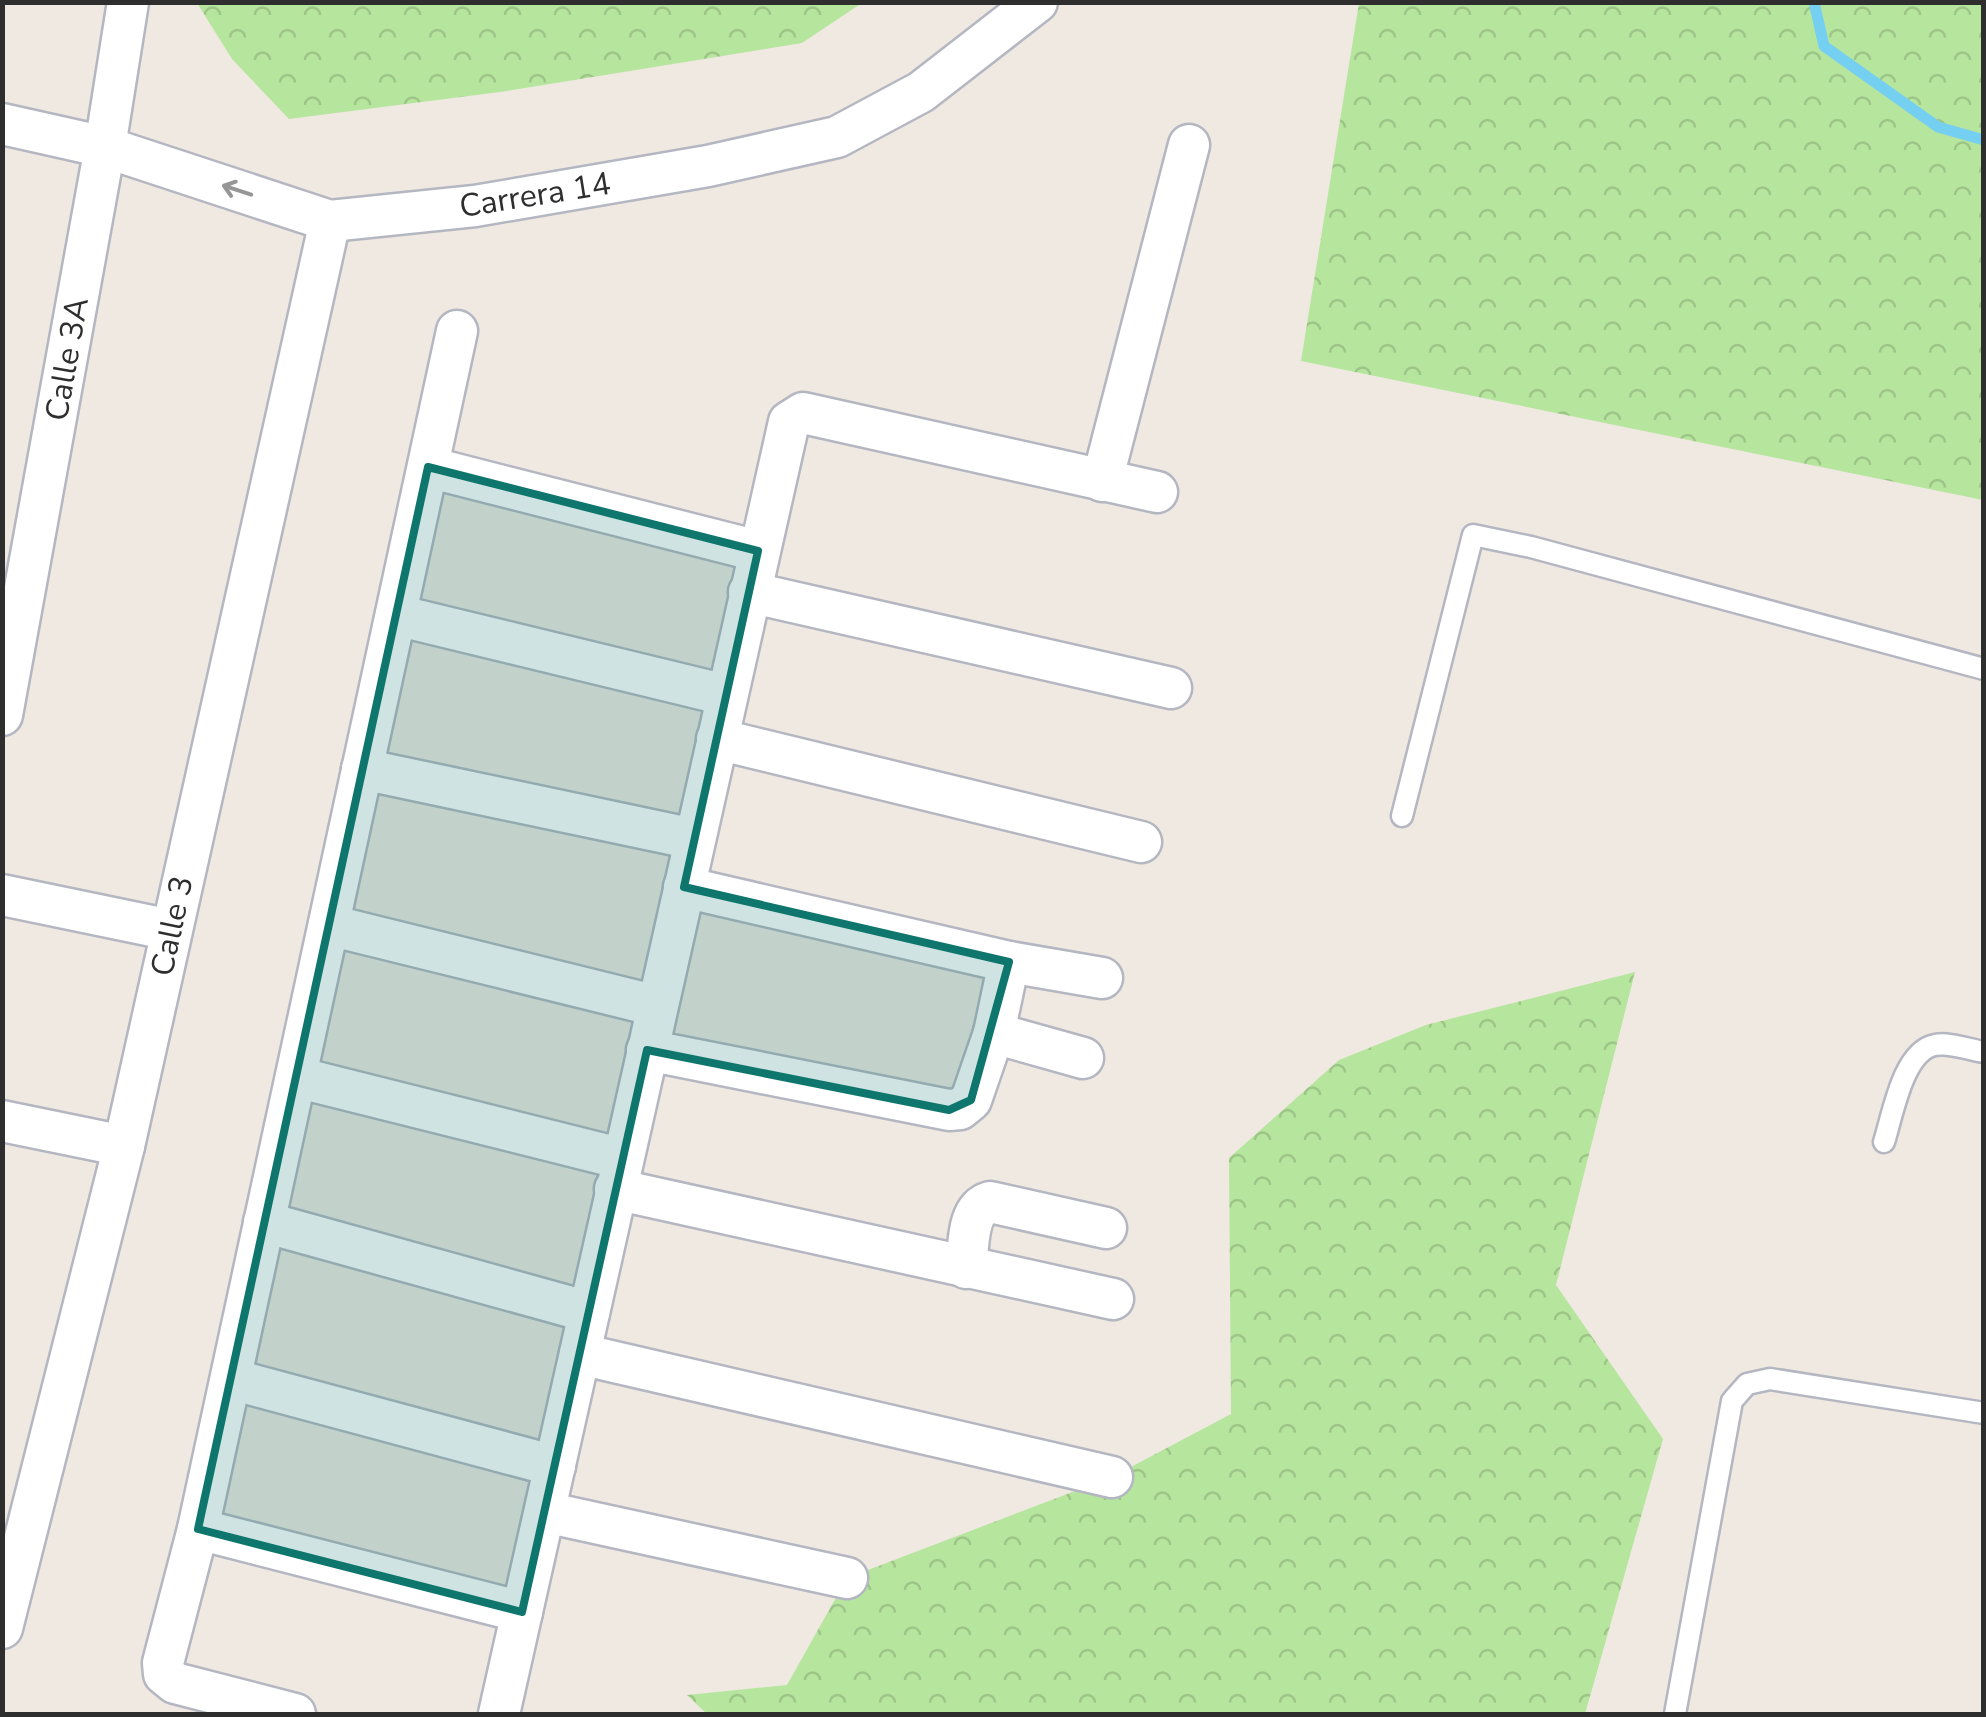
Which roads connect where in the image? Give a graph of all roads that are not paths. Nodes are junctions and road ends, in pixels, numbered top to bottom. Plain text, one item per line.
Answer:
1 (128, 2) edge
2 (1037, 2) edge
3 (2, 124) edge
4 (1189, 145) dead end
5 (106, 147) junction
6 (330, 221) junction
7 (457, 331) dead end
8 (428, 467) junction
9 (1102, 482) junction
10 (1156, 492) dead end
11 (758, 550) junction
12 (749, 592) junction
13 (396, 615) junction
14 (1984, 669) edge
15 (1171, 688) dead end
16 (726, 695) junction
17 (2, 716) edge
18 (717, 739) junction
19 (362, 769) junction
20 (1402, 816) dead end
21 (694, 839) junction
22 (1141, 842) dead end
23 (684, 887) junction
24 (2, 896) edge
25 (328, 925) junction
26 (171, 930) junction
27 (1010, 962) junction
28 (1102, 978) dead end
29 (657, 1006) junction
30 (994, 1033) junction
31 (648, 1050) junction
32 (1984, 1052) edge
33 (1084, 1058) dead end
34 (296, 1077) junction
35 (2, 1121) edge
36 (1884, 1142) dead end
37 (124, 1146) junction
38 (619, 1174) junction
39 (264, 1222) junction
40 (1106, 1228) dead end
41 (966, 1268) junction
42 (1114, 1299) dead end
43 (589, 1312) junction
44 (580, 1354) junction
45 (230, 1379) junction
46 (1984, 1413) edge
47 (555, 1466) junction
48 (1112, 1478) dead end
49 (545, 1512) junction
50 (198, 1529) junction
51 (847, 1578) dead end
52 (522, 1612) junction
53 (3, 1623) edge
54 (295, 1714) edge
55 (500, 1714) edge
56 (1675, 1714) edge

1 - 5 street, Calle 3A
2 - 6 street, Carrera 14
3 - 5 street, Carrera 14
4 - 9 street
6 -> 5 street, Carrera 14
5 - 17 street, Calle 3A
6 - 26 street, Calle 3
7 - 8 street
8 - 11 street
8 - 13 street
9 - 10 street
9 - 11 street
11 - 12 street
12 - 15 street
12 - 16 street
13 - 16 street
13 - 19 street
14 - 20 lane
16 - 18 street
18 - 21 street
18 - 22 street
19 - 21 street
19 - 25 street
21 - 23 street
23 - 27 street
23 - 29 street
24 - 26 street
25 - 29 street
25 - 34 street
26 - 37 street, Calle 3
27 - 28 street
27 - 30 street
29 - 31 street
30 - 31 street
30 - 33 street
31 - 38 street
32 - 36 lane
34 - 38 street
34 - 39 street
35 - 37 street
37 - 53 street, Calle 3
38 - 41 street
38 - 43 street
39 - 43 street
39 - 45 street
40 - 41 street
41 - 42 street
43 - 44 street
44 - 47 street
44 - 48 street
45 - 47 street
45 - 50 street
46 - 56 lane
47 - 49 street
49 - 51 street
49 - 52 street
50 - 52 street
50 - 54 street
52 - 55 street

